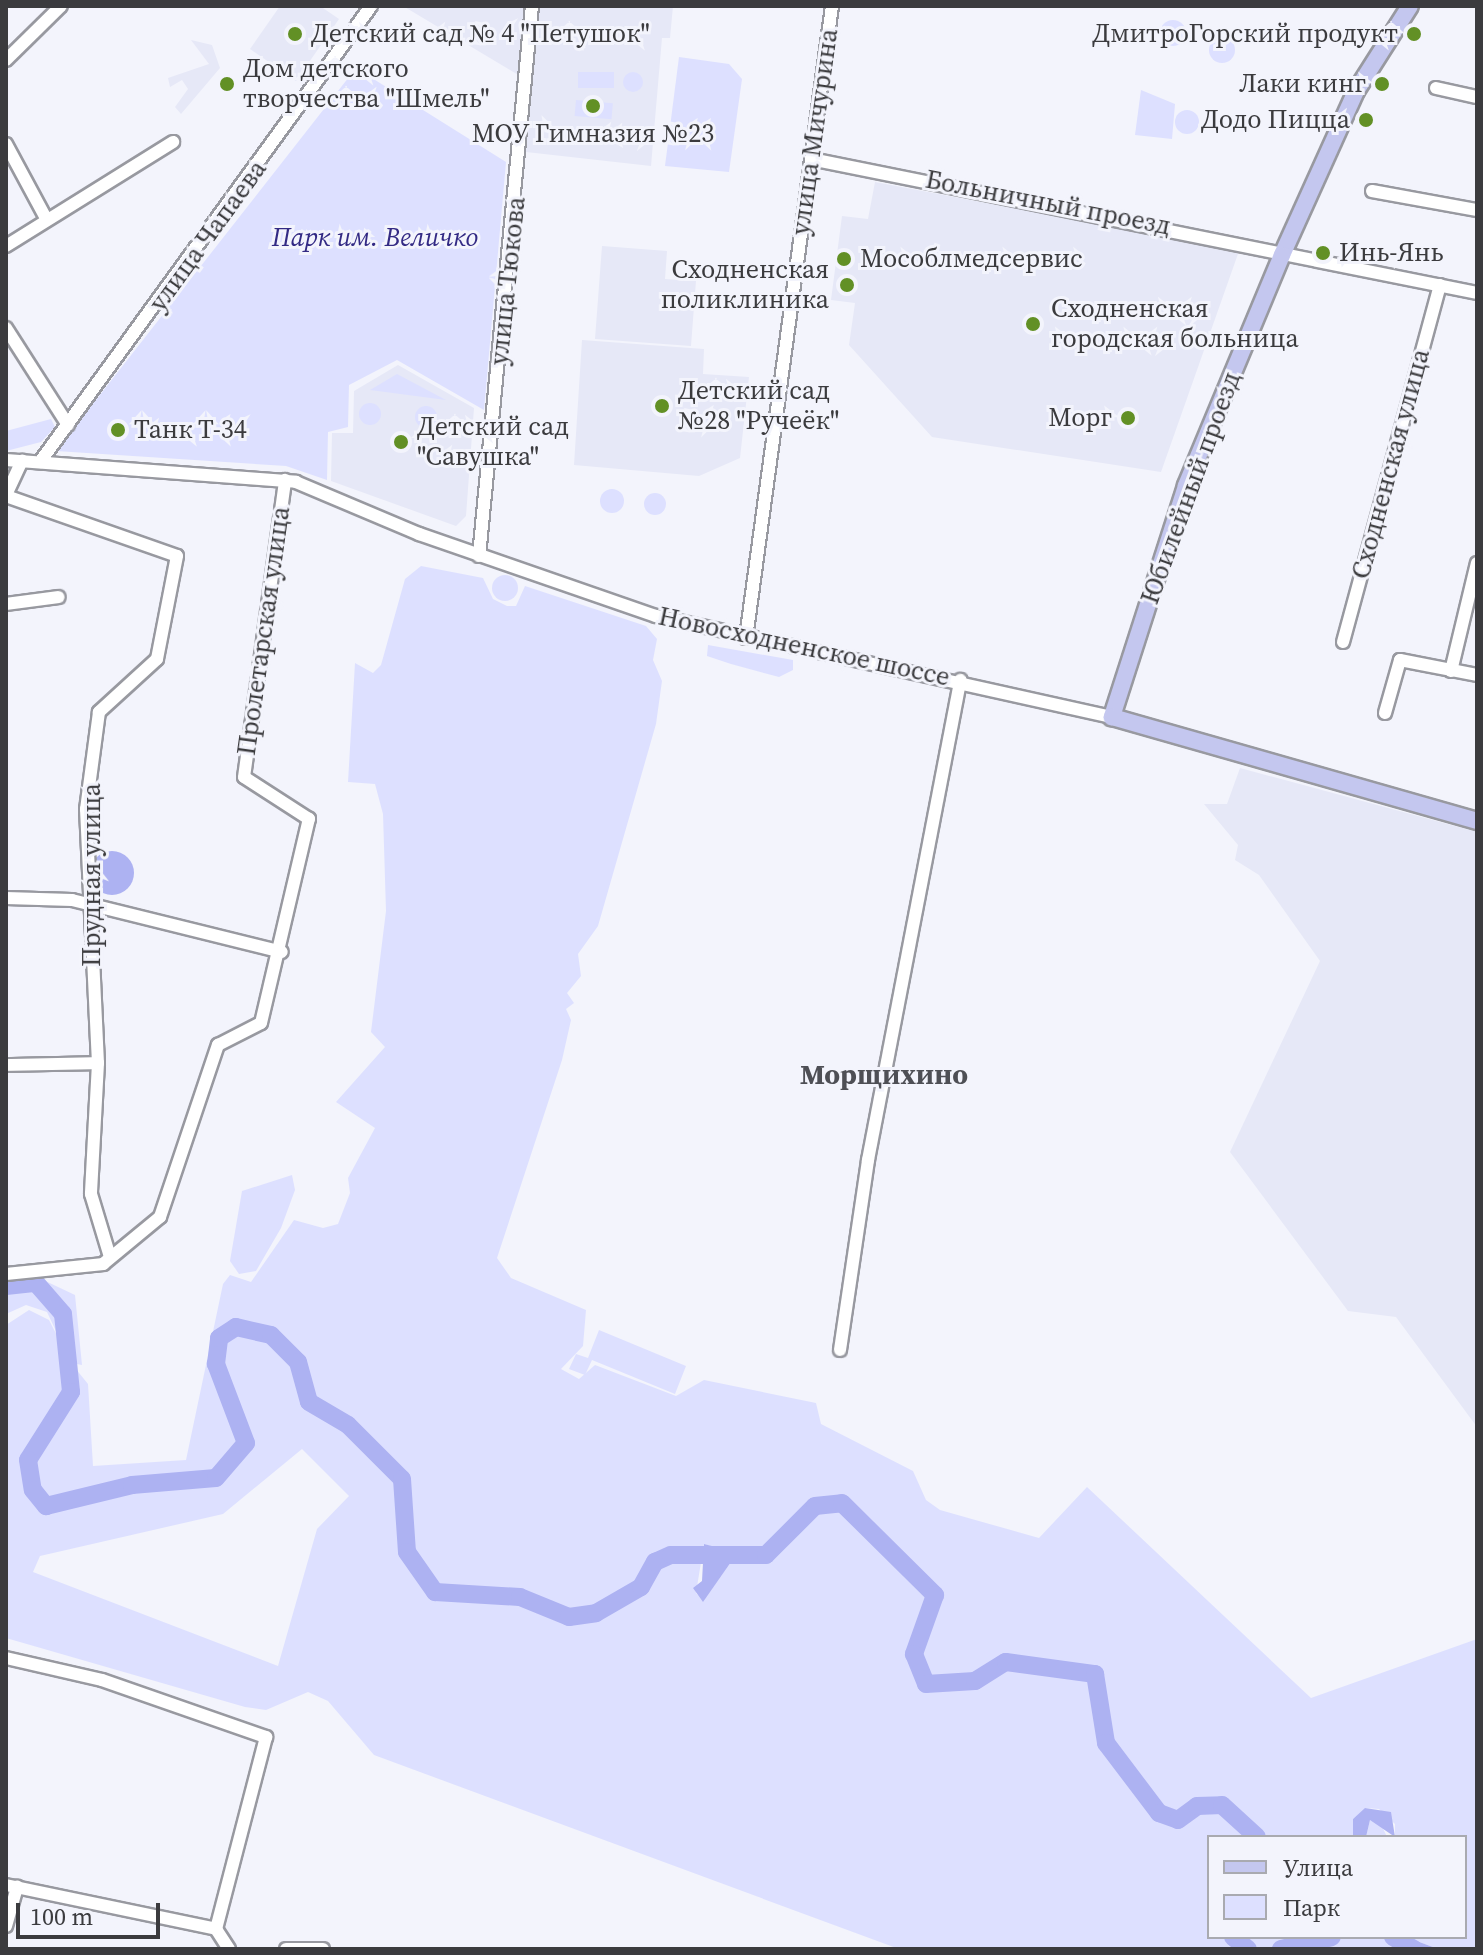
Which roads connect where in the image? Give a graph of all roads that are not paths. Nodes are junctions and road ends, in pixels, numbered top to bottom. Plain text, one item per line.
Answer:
1 (61, 6) edge
2 (371, 6) edge
3 (532, 6) edge
4 (832, 6) edge
5 (1410, 6) edge
6 (48, 11) edge
7 (6, 60) edge
8 (1436, 88) dead end
9 (1477, 97) edge
10 (173, 142) dead end
11 (6, 144) edge
12 (811, 159) junction
13 (1372, 191) dead end
14 (1477, 210) edge
15 (47, 220) junction
16 (6, 246) edge
17 (1282, 255) junction
18 (1440, 285) junction
19 (1477, 293) edge
20 (6, 328) edge
21 (68, 425) junction
22 (6, 460) edge
23 (22, 461) junction
24 (40, 462) junction
25 (285, 480) junction
26 (6, 496) edge
27 (479, 556) junction
28 (1477, 563) edge
29 (59, 597) dead end
30 (6, 604) edge
31 (746, 638) junction
32 (1343, 642) dead end
33 (1451, 671) junction
34 (1477, 675) edge
35 (960, 680) junction
36 (1385, 713) dead end
37 (1112, 717) junction
38 (1477, 821) edge
39 (6, 898) edge
40 (87, 906) junction
41 (282, 952) junction
42 (98, 1063) junction
43 (6, 1065) edge
44 (110, 1257) junction
45 (6, 1274) edge
46 (840, 1350) dead end
47 (6, 1658) edge
48 (12, 1886) edge
49 (6, 1926) edge
50 (216, 1929) junction
51 (229, 1949) edge
52 (286, 1949) edge
53 (323, 1949) edge

1 - 6 street
2 - 21 street, улица Чапаева
3 - 27 street, улица Тюкова
4 - 12 street, улица Мичурина
5 - 17 main road, Юбилейный проезд
6 - 7 street
8 - 9 street
10 - 15 street
11 - 15 street
12 - 17 street, Больничный проезд
12 - 31 street, улица Мичурина
13 - 14 street
15 - 16 street
17 - 18 street, Больничный проезд
17 - 37 main road, Юбилейный проезд
18 - 19 street, Больничный проезд
18 - 32 street, Сходненская улица
20 - 21 street
21 - 24 street, улица Чапаева
22 - 23 street, Новосходненское шоссе
23 - 24 street, Новосходненское шоссе
23 - 26 street
24 - 25 street, Новосходненское шоссе
25 - 27 street, Новосходненское шоссе
25 - 41 street, Пролетарская улица
26 - 40 street, Прудная улица
27 - 31 street, Новосходненское шоссе
28 - 33 street
29 - 30 street
31 - 35 street, Новосходненское шоссе
33 - 34 street
33 - 36 street
35 - 37 street, Новосходненское шоссе
35 - 46 street
37 - 38 main road, Новосходненское шоссе
39 - 40 street
40 - 41 street
40 - 42 street, Прудная улица
41 - 44 street, Пролетарская улица
42 - 43 street
42 - 44 street, Прудная улица
44 - 45 street
47 - 50 street
48 - 49 street
48 - 50 street
50 - 51 street
52 - 53 street

